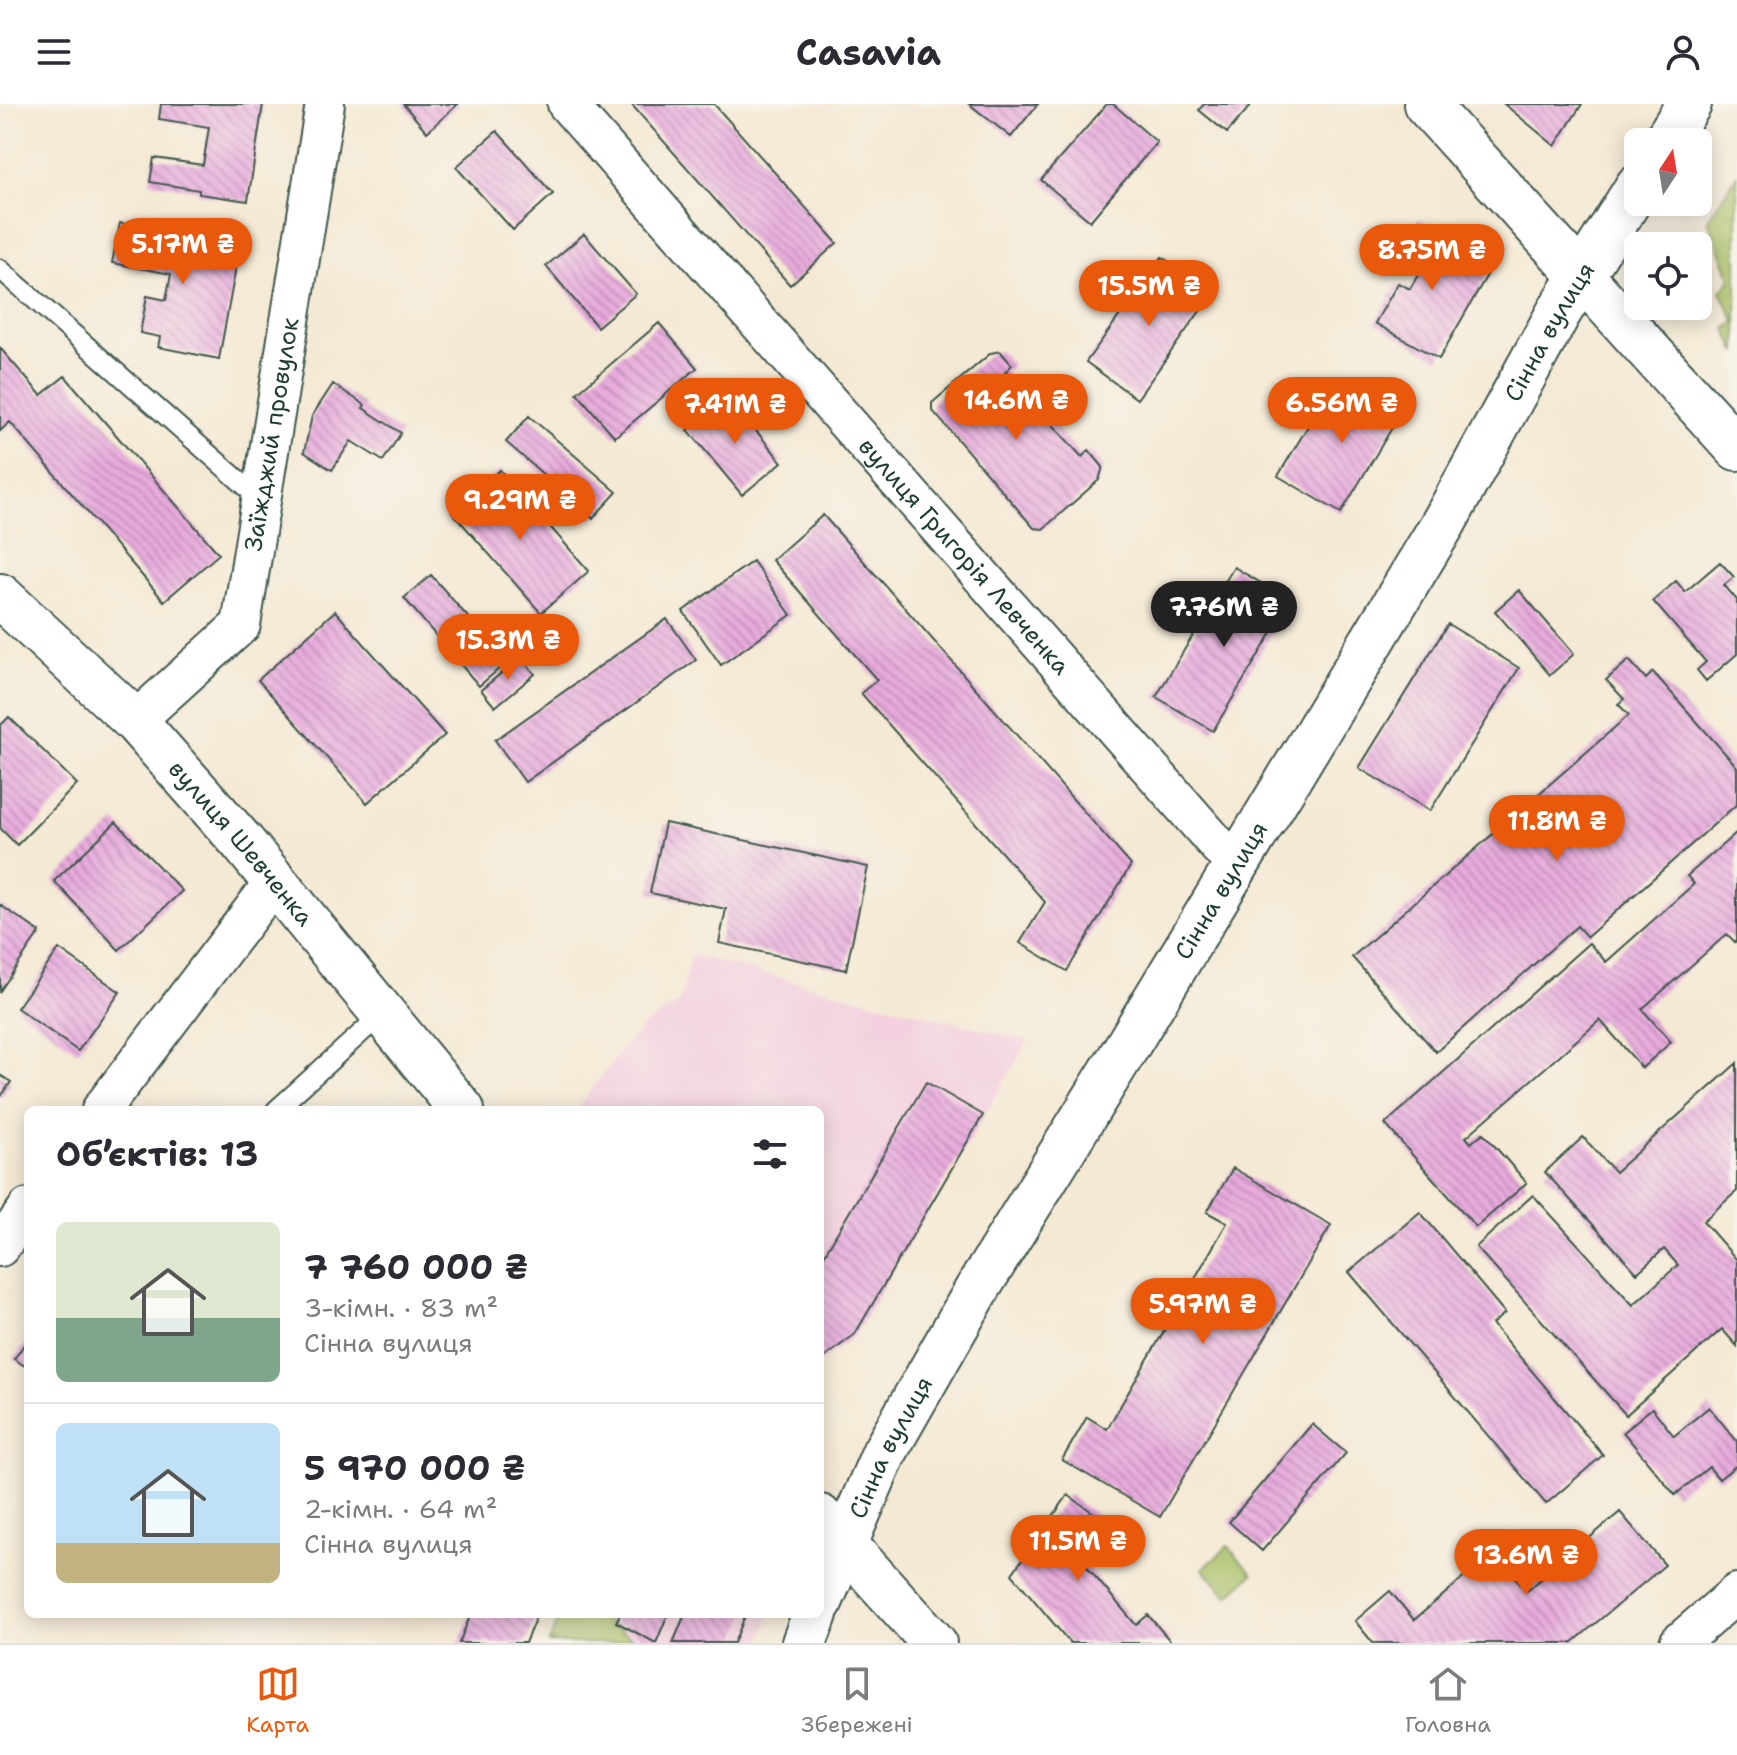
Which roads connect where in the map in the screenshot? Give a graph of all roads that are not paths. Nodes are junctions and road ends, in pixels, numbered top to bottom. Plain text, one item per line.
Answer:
1 (325, 104) edge
2 (567, 104) edge
3 (1426, 104) edge
4 (1689, 104) edge
5 (1674, 128) edge
6 (1624, 208) edge
7 (0, 269) edge
8 (1580, 277) junction
9 (1737, 448) edge
10 (260, 499) junction
11 (0, 596) edge
12 (135, 721) junction
13 (1236, 866) junction
14 (275, 881) junction
15 (382, 1014) junction
16 (104, 1106) edge
17 (280, 1106) edge
18 (459, 1106) edge
19 (24, 1214) edge
20 (0, 1247) edge
21 (832, 1530) edge
22 (824, 1578) edge
23 (1737, 1593) edge
24 (813, 1618) edge
25 (804, 1643) edge
26 (934, 1643) edge
27 (1679, 1643) edge

1 - 10 street, Заїжджий провулок
2 - 13 street, вулиця Григорія Левченка
3 - 8 main road
4 - 5 main road
6 - 8 main road, Сінна вулиця
7 - 10 lane
8 - 9 main road
8 - 13 main road, Сінна вулиця
10 - 12 street, Заїжджий провулок
11 - 12 main road, вулиця Шевченка
12 - 14 main road, вулиця Шевченка
13 - 21 main road, Сінна вулиця
14 - 15 main road, вулиця Шевченка
14 - 16 street
15 - 17 lane
15 - 18 main road, вулиця Шевченка
19 - 20 street
21 - 22 main road, Сінна вулиця
21 - 26 main road
23 - 27 street
24 - 25 main road

